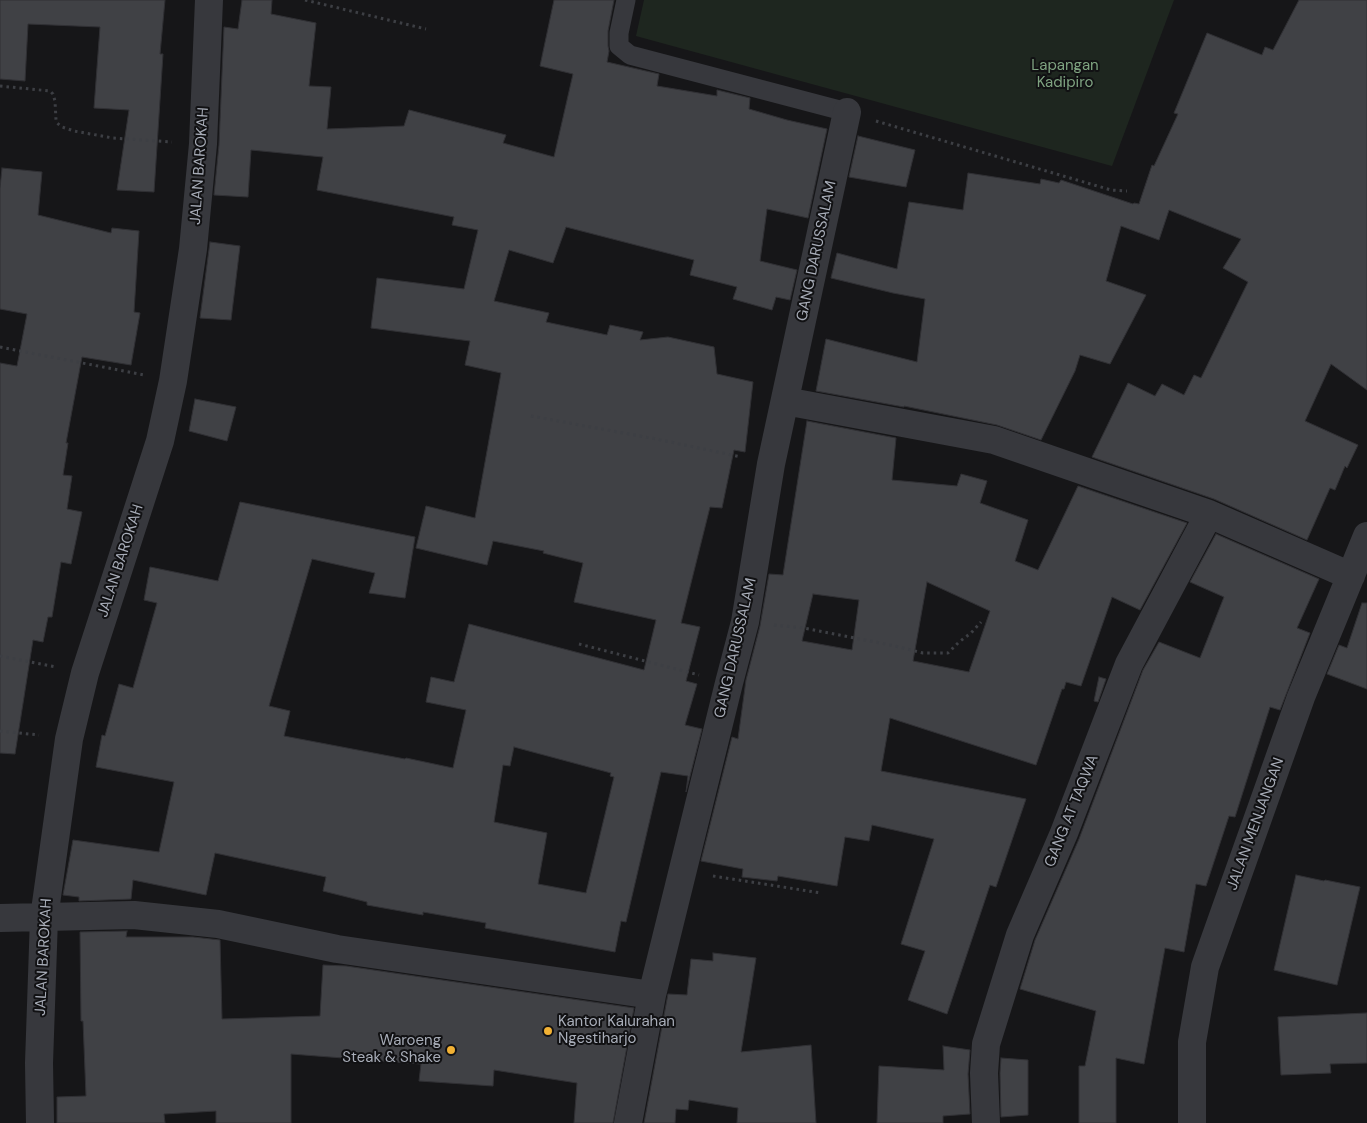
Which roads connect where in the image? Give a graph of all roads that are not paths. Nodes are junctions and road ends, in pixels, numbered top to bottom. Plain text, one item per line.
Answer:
1 (209, 0) edge
2 (626, 0) edge
3 (847, 112) joint
4 (785, 401) junction
5 (1209, 514) junction
6 (1367, 536) edge
7 (1351, 576) junction
8 (0, 918) edge
9 (44, 918) junction
10 (652, 995) junction
11 (40, 1123) edge
12 (628, 1123) edge
13 (986, 1123) edge
14 (1192, 1123) edge

1 - 9 street, JALAN BAROKAH
2 - 3 lane
3 - 4 street, GANG DARUSSALAM
4 - 5 street
4 - 10 street, GANG DARUSSALAM
5 - 7 street
5 - 13 street, GANG AT TAQWA
6 - 7 street, JALAN MENJANGAN
7 - 14 street, JALAN MENJANGAN
8 - 9 street
9 - 10 street
9 - 11 street, JALAN BAROKAH
10 - 12 street, GANG DARUSSALAM

